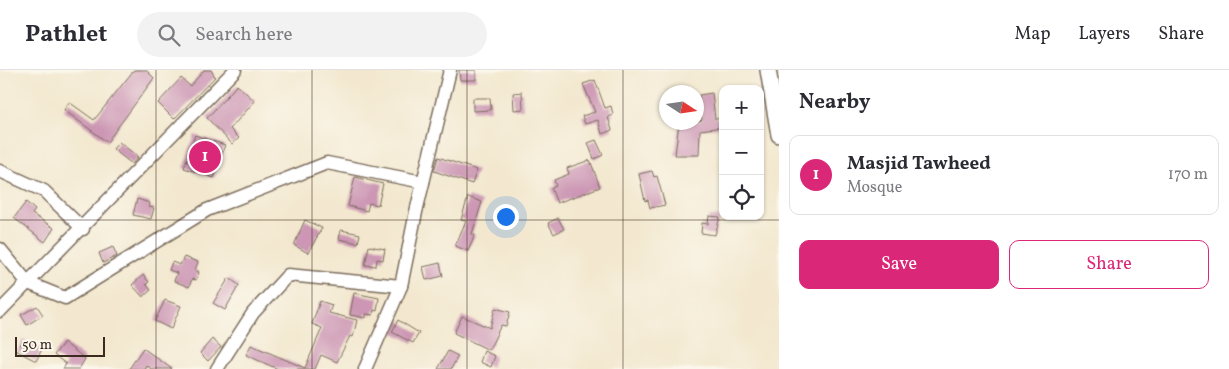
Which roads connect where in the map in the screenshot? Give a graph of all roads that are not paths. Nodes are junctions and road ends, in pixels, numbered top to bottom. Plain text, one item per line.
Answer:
1 (450, 70) edge
2 (768, 70) edge
3 (232, 71) edge
4 (779, 135) edge
5 (0, 172) edge
6 (423, 182) junction
7 (83, 229) junction
8 (0, 249) edge
9 (28, 283) junction
10 (402, 286) junction
11 (0, 311) edge
12 (217, 369) edge
13 (366, 369) edge

1 - 6 street
2 - 4 street
3 - 7 street
5 - 7 street
6 - 9 street
6 - 10 street
7 - 9 street
8 - 9 street
9 - 11 street
10 - 12 street
10 - 13 street

